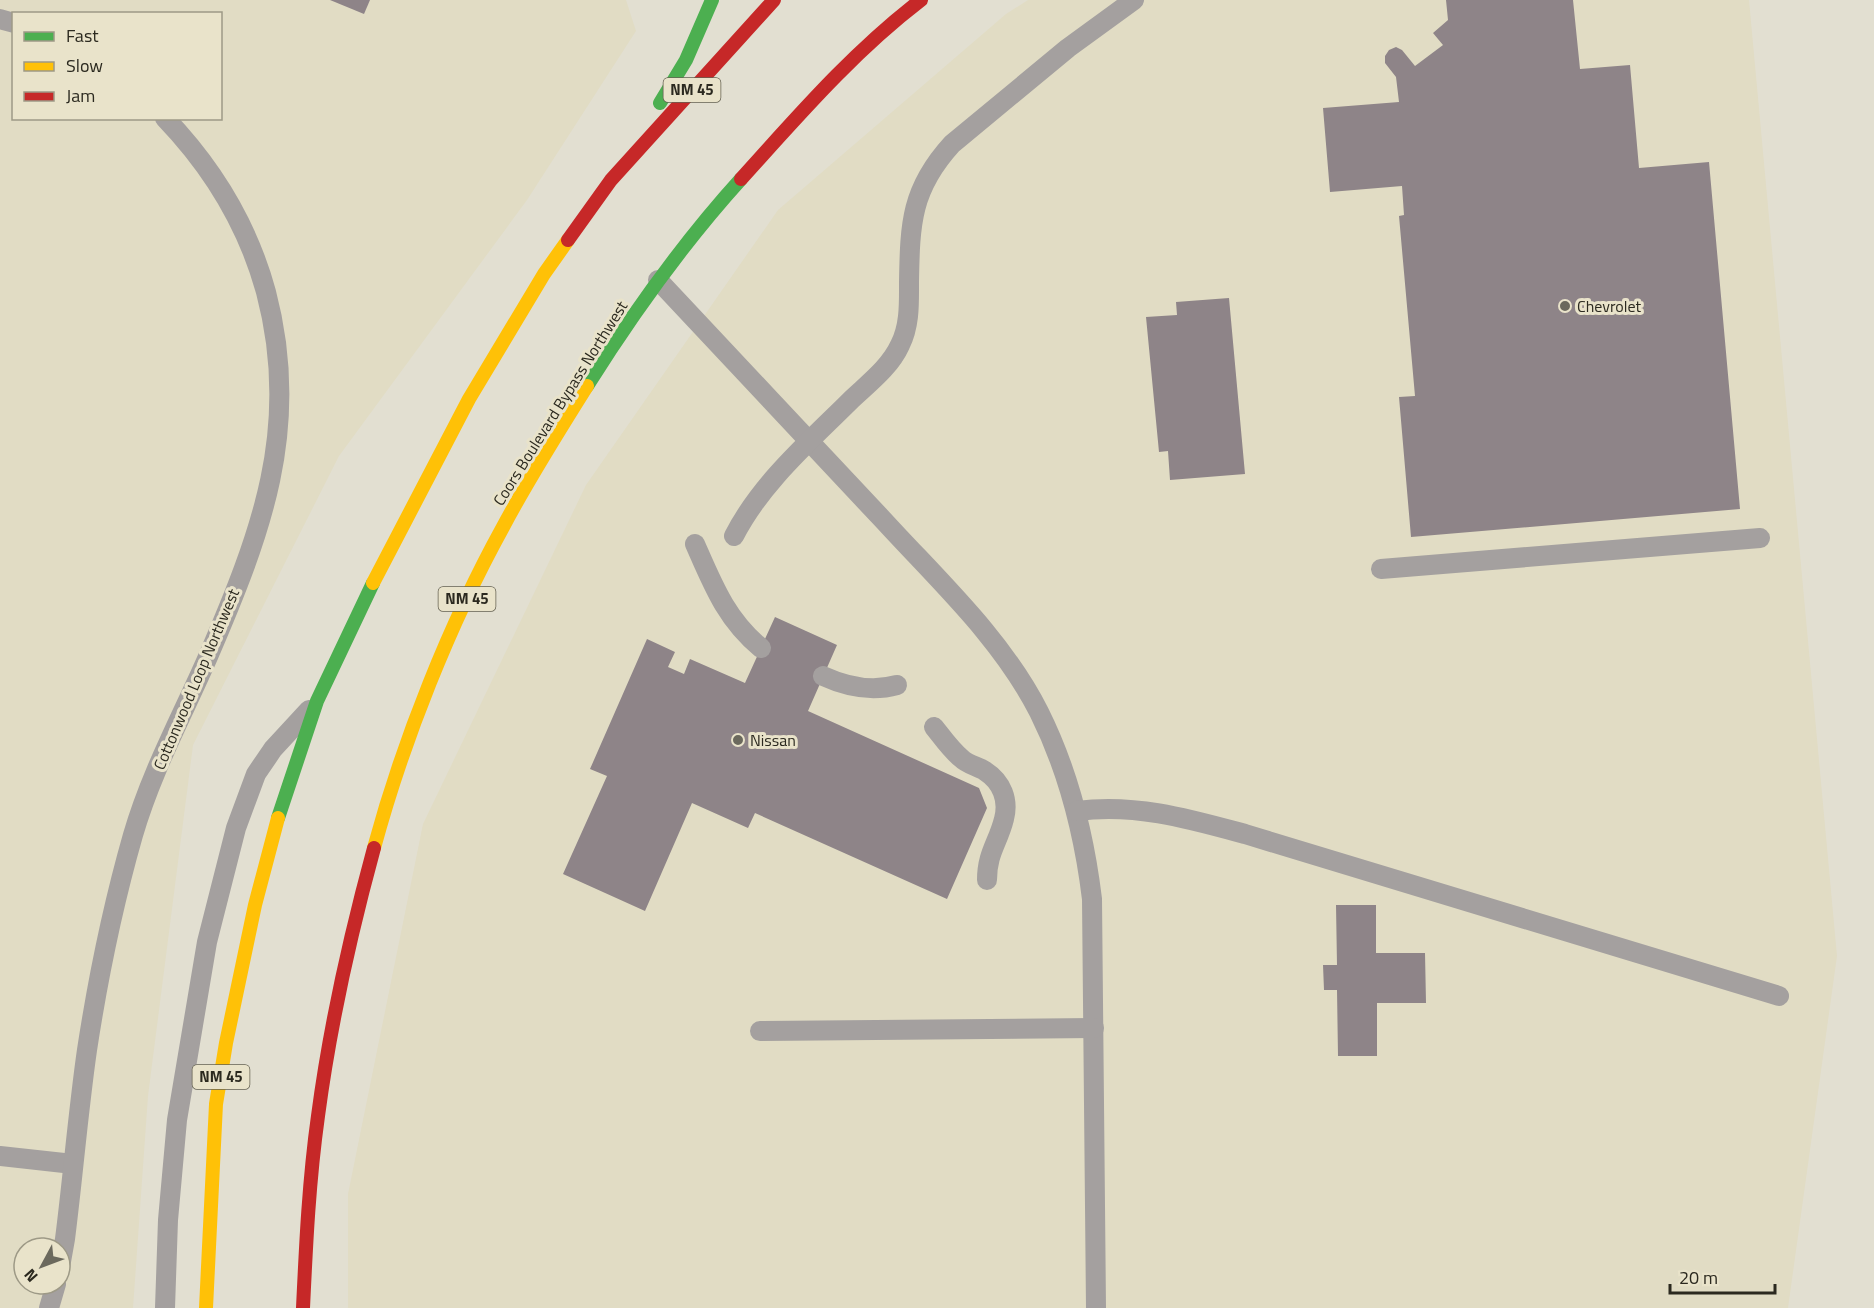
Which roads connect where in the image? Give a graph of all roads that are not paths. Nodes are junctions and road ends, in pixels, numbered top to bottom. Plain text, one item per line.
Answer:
1 (712, 0) edge
2 (774, 0) edge
3 (921, 0) edge
4 (1134, 0) edge
5 (167, 120) edge
6 (611, 180) junction
7 (658, 280) junction
8 (810, 442) junction
9 (734, 536) dead end
10 (1760, 538) dead end
11 (695, 543) dead end
12 (1381, 569) dead end
13 (761, 648) dead end
14 (823, 676) dead end
15 (897, 685) dead end
16 (317, 701) junction
17 (934, 727) dead end
18 (1077, 811) junction
19 (987, 880) dead end
20 (1779, 996) dead end
21 (1094, 1028) junction
22 (760, 1031) dead end
23 (0, 1156) edge
24 (73, 1164) junction
25 (65, 1236) edge
26 (165, 1308) edge
27 (206, 1308) edge
28 (303, 1308) edge
29 (1096, 1308) edge

1 - 6 main road
2 - 6 main road, NM 45
3 - 7 main road, Coors Boulevard Bypass Northwest / NM 45
4 - 8 lane
5 - 24 lane, Cottonwood Loop Northwest
6 - 16 main road, NM 45
7 - 8 lane
7 - 28 main road, Coors Boulevard Bypass Northwest / NM 45
8 - 9 lane
8 - 18 lane
10 - 12 lane
11 - 13 lane
14 - 15 lane
16 - 26 lane
16 - 27 main road, NM 45
17 - 19 lane
18 - 20 lane
18 - 21 lane
21 - 22 lane
21 - 29 lane
23 - 24 lane
24 - 25 lane, Cottonwood Loop Northwest

